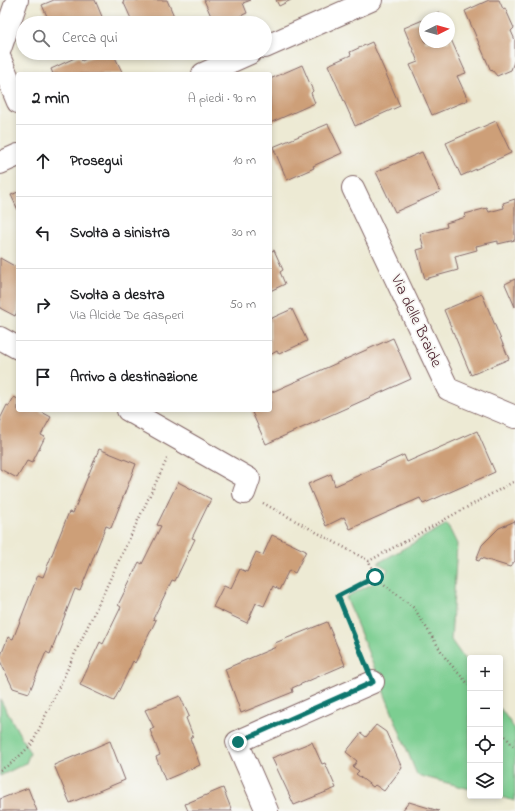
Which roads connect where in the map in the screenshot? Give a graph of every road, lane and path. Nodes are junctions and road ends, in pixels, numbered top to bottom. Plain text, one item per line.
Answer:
1 (17, 0) edge
2 (371, 0) edge
3 (272, 43) edge
4 (0, 49) edge
5 (0, 59) edge
6 (234, 60) edge
7 (207, 72) edge
8 (16, 97) edge
9 (0, 149) edge
10 (16, 154) edge
11 (16, 156) edge
12 (0, 163) edge
13 (353, 188) dead end
14 (0, 338) edge
15 (16, 347) edge
16 (132, 412) edge
17 (515, 417) edge
18 (177, 438) junction
19 (515, 481) edge
20 (244, 493) joint
21 (369, 561) junction
22 (375, 577) junction
23 (373, 682) joint
24 (467, 683) edge
25 (503, 734) edge
26 (515, 748) edge
27 (0, 770) edge
28 (267, 811) edge

1 - 4 street
2 - 3 street
5 - 8 street
6 - 7 street
9 - 10 street
11 - 12 street
13 - 17 street, Via delle Braide
14 - 15 street
16 - 18 street
18 - 20 street
18 - 27 path
19 - 21 path
20 - 21 path
21 - 22 path
22 - 23 path
22 - 24 path
23 - 28 street
25 - 26 path

